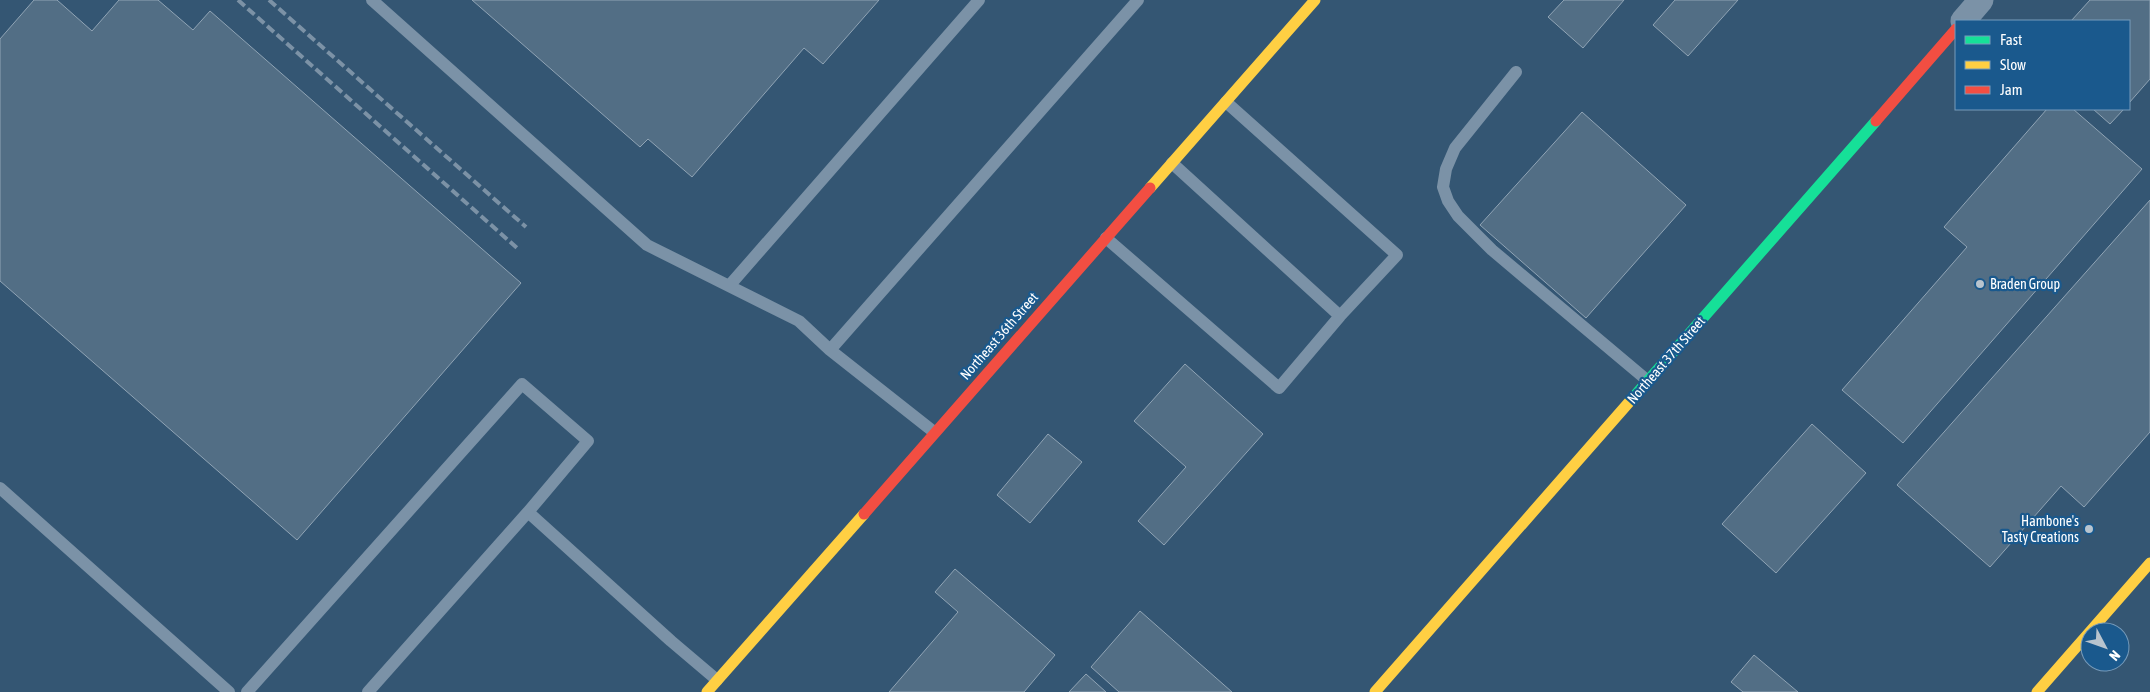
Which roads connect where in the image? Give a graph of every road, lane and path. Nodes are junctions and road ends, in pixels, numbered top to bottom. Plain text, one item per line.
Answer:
1 (372, 0) edge
2 (979, 0) edge
3 (1138, 0) edge
4 (1315, 0) edge
5 (1981, 0) edge
6 (1964, 20) edge
7 (1955, 30) edge
8 (1516, 72) dead end
9 (1226, 102) junction
10 (1172, 163) junction
11 (1106, 238) junction
12 (730, 286) junction
13 (1340, 316) junction
14 (830, 350) junction
15 (1648, 381) junction
16 (934, 432) junction
17 (0, 488) edge
18 (528, 512) junction
19 (2150, 563) edge
20 (717, 680) junction
21 (229, 692) edge
22 (247, 692) edge
23 (368, 692) edge
24 (707, 692) edge
25 (1375, 692) edge
26 (2037, 692) edge

1 - 12 lane
2 - 12 lane
3 - 14 lane
4 - 9 street, Northeast 36th Street
5 - 6 street
7 - 15 street, Northeast 37th Street
8 - 15 lane
9 - 10 street, Northeast 36th Street
9 - 13 lane
10 - 11 street, Northeast 36th Street
10 - 13 lane
11 - 13 lane
11 - 16 street, Northeast 36th Street
12 - 14 lane
14 - 16 lane
15 - 25 street, Northeast 37th Street
16 - 20 street, Northeast 36th Street
17 - 21 lane
18 - 20 lane
18 - 22 lane
18 - 23 lane
19 - 26 street
20 - 24 street, Northeast 36th Street

